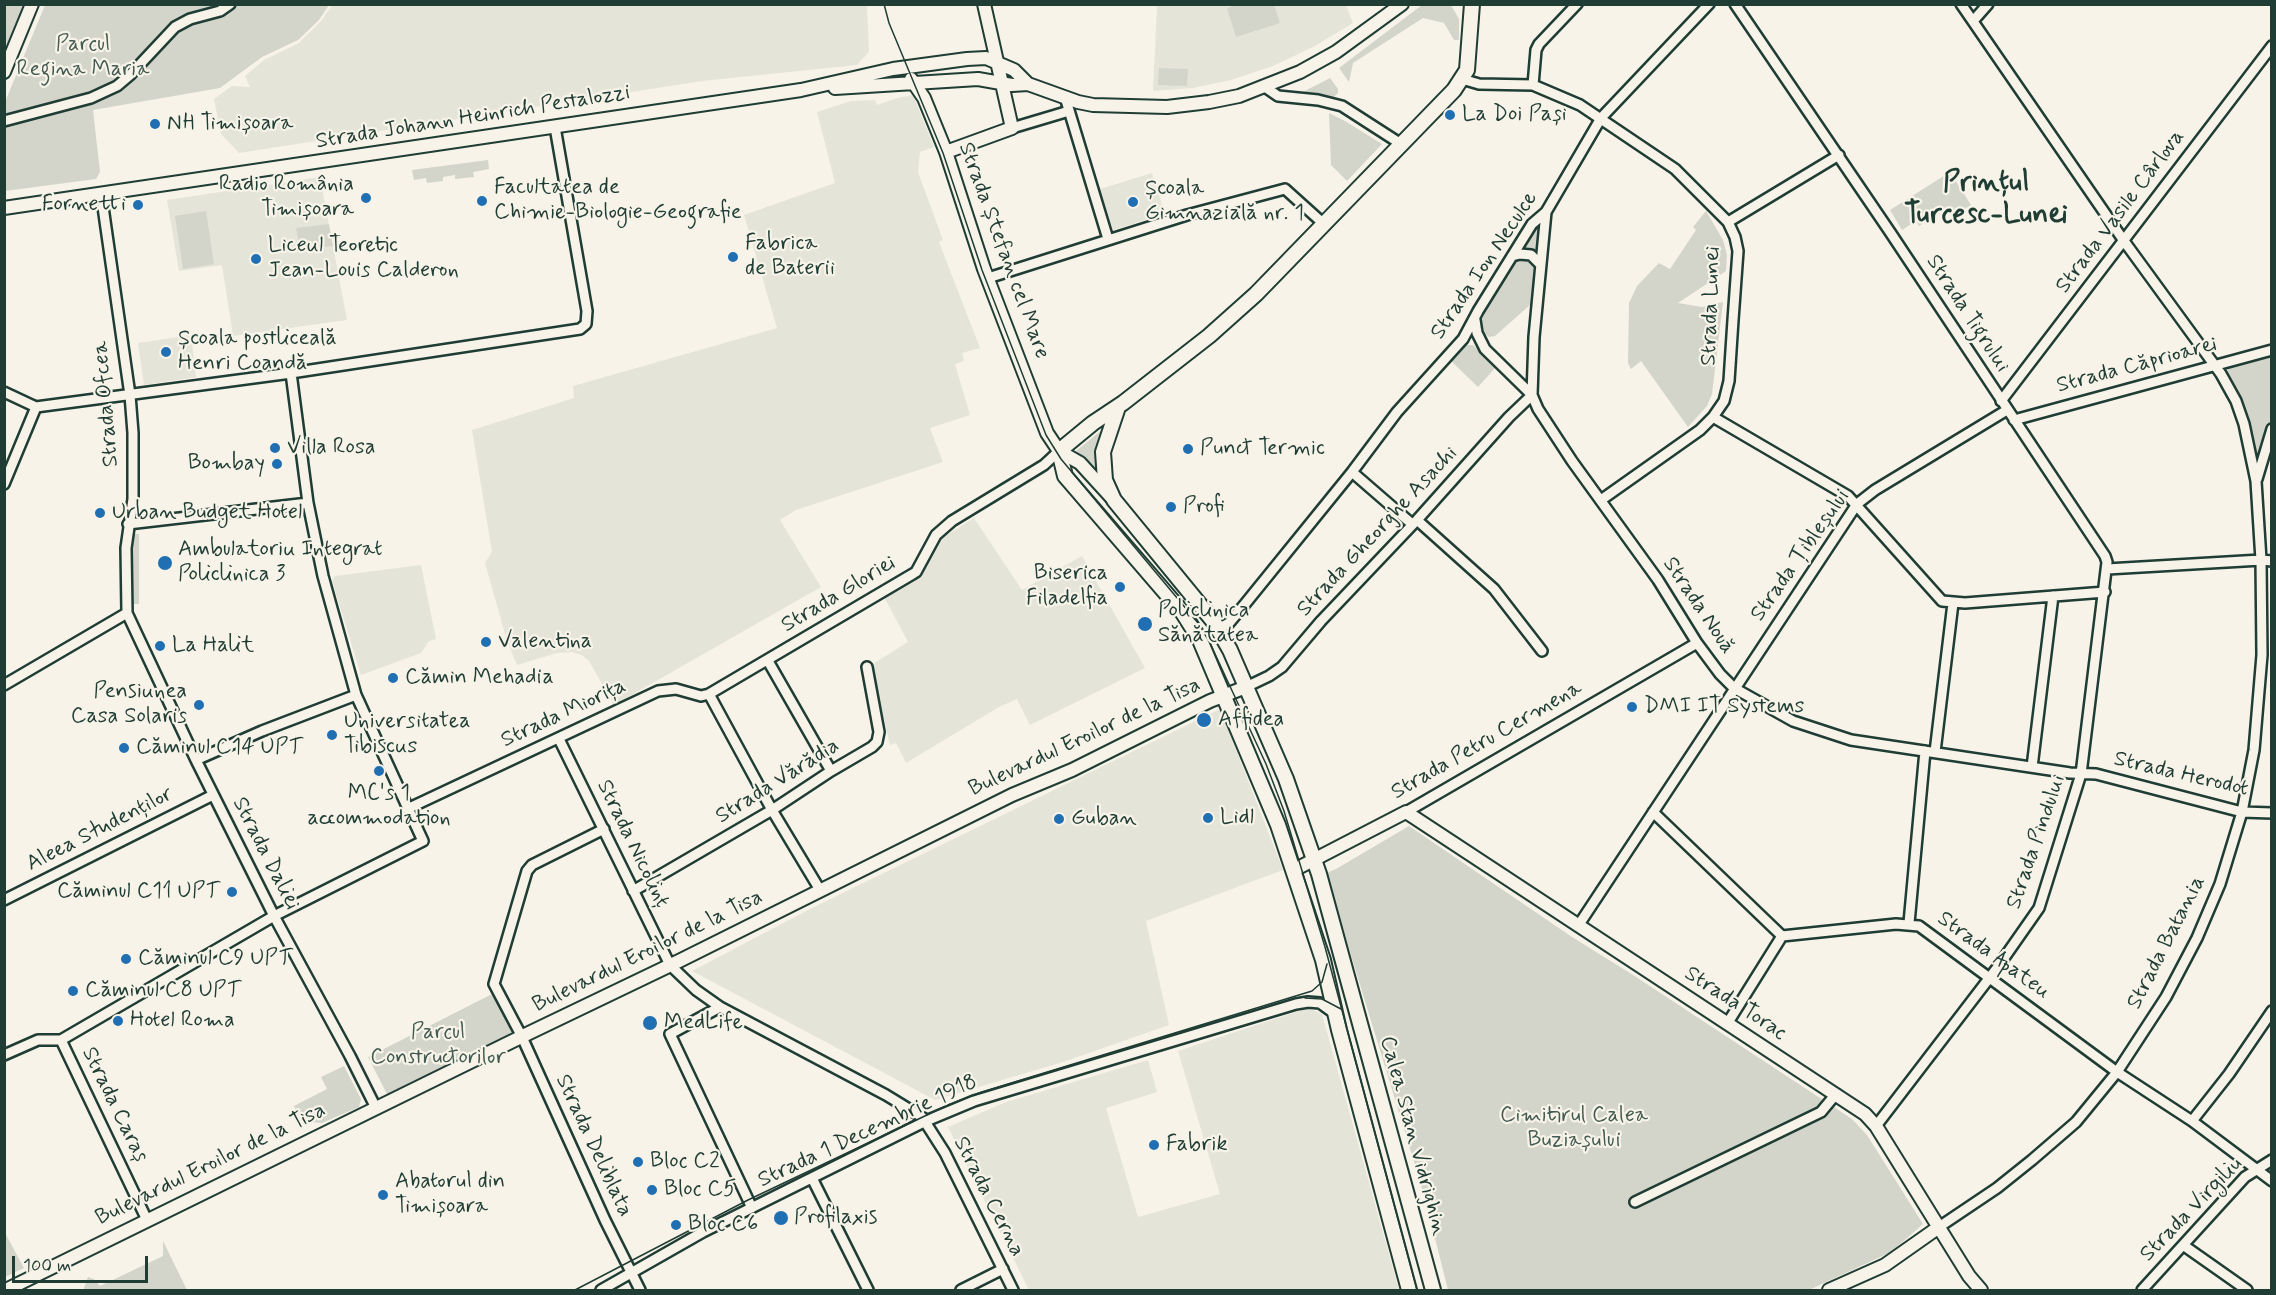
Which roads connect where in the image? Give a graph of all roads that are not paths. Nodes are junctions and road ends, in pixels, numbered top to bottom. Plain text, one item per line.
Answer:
1 (32, 4) edge
2 (230, 4) edge
3 (984, 4) edge
4 (1402, 4) edge
5 (1462, 4) edge
6 (1577, 4) edge
7 (1709, 4) edge
8 (1735, 4) edge
9 (1961, 4) edge
10 (1988, 4) edge
11 (1472, 11) edge
12 (1973, 21) junction
13 (2271, 46) edge
14 (998, 63) junction
15 (903, 68) junction
16 (4, 72) edge
17 (978, 79) junction
18 (1462, 80) junction
19 (914, 83) junction
20 (1001, 83) junction
21 (1028, 84) junction
22 (1533, 85) junction
23 (1265, 87) junction
24 (801, 90) junction
25 (1065, 97) junction
26 (1069, 111) junction
27 (1601, 118) junction
28 (4, 121) edge
29 (555, 127) junction
30 (1012, 128) junction
31 (1401, 144) junction
32 (946, 152) junction
33 (1839, 155) junction
34 (101, 194) junction
35 (5, 208) edge
36 (1545, 212) junction
37 (1728, 222) junction
38 (1325, 225) junction
39 (1108, 239) junction
40 (2124, 241) junction
41 (1512, 256) junction
42 (1540, 264) junction
43 (988, 278) junction
44 (1475, 320) junction
45 (1463, 339) junction
46 (1481, 342) junction
47 (2271, 350) edge
48 (2214, 365) junction
49 (291, 373) junction
50 (4, 392) edge
51 (130, 395) junction
52 (1532, 395) junction
53 (2001, 401) junction
54 (36, 407) junction
55 (1118, 407) junction
56 (2007, 410) junction
57 (1713, 417) junction
58 (2014, 420) junction
59 (2271, 429) edge
60 (1059, 451) junction
61 (1352, 472) junction
62 (2256, 481) junction
63 (4, 484) edge
64 (1114, 500) junction
65 (1601, 500) junction
66 (308, 503) junction
67 (1857, 504) junction
68 (1415, 522) junction
69 (128, 524) junction
70 (2261, 560) junction
71 (2271, 561) edge
72 (2107, 569) junction
73 (2105, 592) junction
74 (2053, 596) junction
75 (1953, 603) junction
76 (127, 613) junction
77 (1218, 629) junction
78 (1697, 644) junction
79 (1542, 651) dead end
80 (768, 661) junction
81 (867, 668) dead end
82 (4, 685) edge
83 (1246, 687) junction
84 (1734, 688) junction
85 (709, 694) junction
86 (356, 695) junction
87 (1224, 696) junction
88 (559, 739) junction
89 (1930, 752) junction
90 (196, 760) junction
91 (2032, 767) junction
92 (831, 771) junction
93 (2081, 774) junction
94 (213, 795) junction
95 (407, 809) junction
96 (772, 810) junction
97 (1406, 812) junction
98 (1653, 812) junction
99 (2242, 812) junction
100 (2271, 813) edge
101 (604, 829) junction
102 (1314, 859) junction
103 (1294, 870) junction
104 (820, 890) junction
105 (633, 891) junction
106 (4, 900) edge
107 (274, 916) junction
108 (1909, 923) junction
109 (1578, 926) junction
110 (1782, 936) junction
111 (670, 965) junction
112 (1989, 978) junction
113 (1350, 992) joint
114 (720, 1007) junction
115 (2271, 1011) edge
116 (1335, 1014) junction
117 (1727, 1024) junction
118 (522, 1037) junction
119 (61, 1040) junction
120 (4, 1055) edge
121 (2118, 1072) junction
122 (1836, 1094) junction
123 (376, 1108) junction
124 (926, 1121) junction
125 (2192, 1121) junction
126 (1876, 1126) junction
127 (2271, 1160) edge
128 (2255, 1170) junction
129 (812, 1178) junction
130 (2271, 1181) edge
131 (1635, 1202) dead end
132 (752, 1208) junction
133 (147, 1220) junction
134 (1939, 1227) junction
135 (2182, 1245) junction
136 (1002, 1269) junction
137 (631, 1272) junction
138 (6, 1290) edge
139 (601, 1290) edge
140 (640, 1290) edge
141 (868, 1290) edge
142 (961, 1290) edge
143 (1013, 1290) edge
144 (1409, 1290) edge
145 (1433, 1290) edge
146 (1829, 1290) edge
147 (1981, 1290) edge
148 (2142, 1290) edge
149 (2247, 1290) edge

1 - 16 street
2 - 28 street
3 - 14 street
4 - 23 street
5 - 11 main road
6 - 22 street
7 - 27 street, Strada Ion Neculce
8 - 33 street, Strada Tigrului
9 - 12 street, Strada Batania
10 - 12 street
11 - 18 main road
12 - 40 street, Strada Batania
13 - 40 street, Strada Vasile Cârlova
14 - 15 street, Strada Johann Heinrich Pestalozzi
14 - 17 street
14 - 20 street
14 - 21 street
15 - 19 street, Strada Ștefan cel Mare
15 - 24 street, Strada Johann Heinrich Pestalozzi
17 - 19 street, Strada Johann Heinrich Pestalozzi
17 - 20 street, Strada Johann Heinrich Pestalozzi
18 - 22 street, Strada Lunei
18 - 31 main road
19 - 24 street, Strada Johann Heinrich Pestalozzi
19 - 32 street, Strada Ștefan cel Mare
20 - 21 street, Strada Johann Heinrich Pestalozzi
20 - 30 street
21 - 25 street
22 - 27 street, Strada Lunei
23 - 25 street
23 - 31 street
24 - 29 street, Strada Johann Heinrich Pestalozzi
25 - 26 street
26 - 30 street
26 - 39 street
27 - 36 street, Strada Ion Neculce
27 - 37 street, Strada Lunei
29 - 34 street, Strada Johann Heinrich Pestalozzi
29 - 49 street
30 - 32 street
31 - 38 main road
32 - 43 street, Strada Ștefan cel Mare
33 - 37 street
33 - 53 street, Strada Tigrului
34 - 35 street, Strada Johann Heinrich Pestalozzi
34 - 51 street, Strada Ofcea
36 - 41 street, Strada Ion Neculce
36 - 42 street
37 - 57 street, Strada Lunei
38 - 39 street
38 - 55 main road
39 - 43 street
40 - 48 street, Strada Batania
40 - 53 street, Strada Vasile Cârlova
41 - 42 street
41 - 44 street, Strada Ion Neculce
42 - 52 street
43 - 60 street, Strada Ștefan cel Mare
44 - 45 street, Strada Ion Neculce
44 - 46 street
45 - 46 street
45 - 61 street, Strada Ion Neculce
46 - 52 street
47 - 48 street, Strada Căprioarei
48 - 58 street, Strada Căprioarei
48 - 62 street, Strada Batania
49 - 51 street
49 - 66 street
50 - 54 street
51 - 54 street
51 - 69 street, Strada Ofcea
52 - 65 street, Strada Nouă
52 - 68 street, Strada Gheorghe Asachi
53 - 56 street, Strada Tigrului
54 - 63 street
55 - 60 main road
55 - 64 main road
56 - 58 street, Strada Tigrului
56 - 67 street, Strada Țibleșului
57 - 65 street, Strada Lunei
57 - 67 street
58 - 72 street, Strada Tigrului
59 - 62 street, Strada Batania
60 - 64 street, Strada Ștefan cel Mare
60 - 80 street, Strada Gloriei
60 - 87 main road, Strada Ștefan cel Mare
61 - 68 street
61 - 77 street, Strada Ion Neculce
62 - 70 street, Strada Batania
64 - 77 main road, Strada Ștefan cel Mare
65 - 78 street, Strada Nouă
66 - 69 street
66 - 86 street
67 - 75 street
67 - 84 street, Strada Țibleșului
68 - 79 street
68 - 83 street, Strada Gheorghe Asachi
69 - 76 street, Strada Ofcea
70 - 71 street
70 - 72 street
70 - 99 street, Strada Batania
72 - 73 street, Strada Tigrului
73 - 74 street
73 - 93 street, Strada Pindului
74 - 75 street
74 - 91 street
75 - 89 street
76 - 82 street
76 - 90 street, Strada Daliei
77 - 83 main road, Strada Ștefan cel Mare
78 - 84 street, Strada Nouă
78 - 97 street, Strada Petru Cermena
80 - 85 street, Strada Gloriei
80 - 92 street
81 - 92 street, Strada Vărădia
83 - 87 street, Bulevardul Eroilor de la Tisa
83 - 102 main road, Strada Ștefan cel Mare
84 - 89 street, Strada Nouă
84 - 98 street, Strada Țibleșului
85 - 88 street, Strada Miorița
85 - 96 street
86 - 90 street
86 - 95 street
87 - 103 main road, Strada Ștefan cel Mare
87 - 104 street, Bulevardul Eroilor de la Tisa
88 - 95 street, Strada Miorița
88 - 101 street, Strada Nicolinț
89 - 91 street, Strada Nouă
89 - 108 street
90 - 94 street, Strada Daliei
91 - 93 street, Strada Nouă
92 - 96 street, Strada Vărădia
93 - 99 street, Strada Herodot
93 - 112 street, Strada Pindului
94 - 106 street, Aleea Studenților
94 - 107 street, Strada Daliei
95 - 107 street
96 - 104 street
96 - 105 street, Strada Vărădia
97 - 102 street, Strada Petru Cermena
97 - 109 street, Strada Torac
98 - 109 street, Strada Țibleșului
98 - 110 street
99 - 100 street, Strada Herodot
99 - 121 street, Strada Batania
101 - 105 street, Strada Nicolinț
101 - 118 street, Strada Deliblata
102 - 103 street, Strada Petru Cermena
102 - 113 main road, Strada Ștefan cel Mare
103 - 116 main road, Strada Ștefan cel Mare
104 - 111 street, Bulevardul Eroilor de la Tisa
105 - 111 street, Strada Nicolinț
107 - 119 street
107 - 123 street, Strada Daliei
108 - 110 street, Strada Apateu
108 - 112 street, Strada Apateu
109 - 117 street, Strada Torac
110 - 117 street
111 - 114 street, Strada Nicolinț
111 - 118 street, Bulevardul Eroilor de la Tisa
112 - 121 street, Strada Apateu
112 - 126 street, Strada Pindului
113 - 145 main road, Calea Stan Vidrighin
114 - 124 street, Strada Nicolinț
114 - 132 street
115 - 125 street
116 - 124 street, Strada 1 Decembrie 1918
116 - 144 main road, Calea Stan Vidrighin
117 - 122 street, Strada Torac
118 - 123 street, Bulevardul Eroilor de la Tisa
118 - 137 street, Strada Deliblata
119 - 120 street
119 - 133 street, Strada Caraș
121 - 125 street, Strada Apateu
121 - 134 street, Strada Batania
122 - 126 street, Strada Torac
122 - 131 street
123 - 133 street, Bulevardul Eroilor de la Tisa
124 - 129 street, Strada 1 Decembrie 1918
124 - 136 street, Strada Cerna
125 - 128 street, Strada Apateu
126 - 134 street, Strada Torac
127 - 128 street, Strada Virgiliu
128 - 130 street, Strada Apateu
128 - 135 street, Strada Virgiliu
129 - 132 street, Strada 1 Decembrie 1918
129 - 141 street
132 - 137 street, Strada 1 Decembrie 1918
133 - 138 street, Bulevardul Eroilor de la Tisa
134 - 146 street
134 - 147 street, Strada Torac
135 - 148 street, Strada Virgiliu
135 - 149 street
136 - 142 street
136 - 143 street, Strada Cerna
137 - 139 street, Strada 1 Decembrie 1918
137 - 140 street, Strada Deliblata

